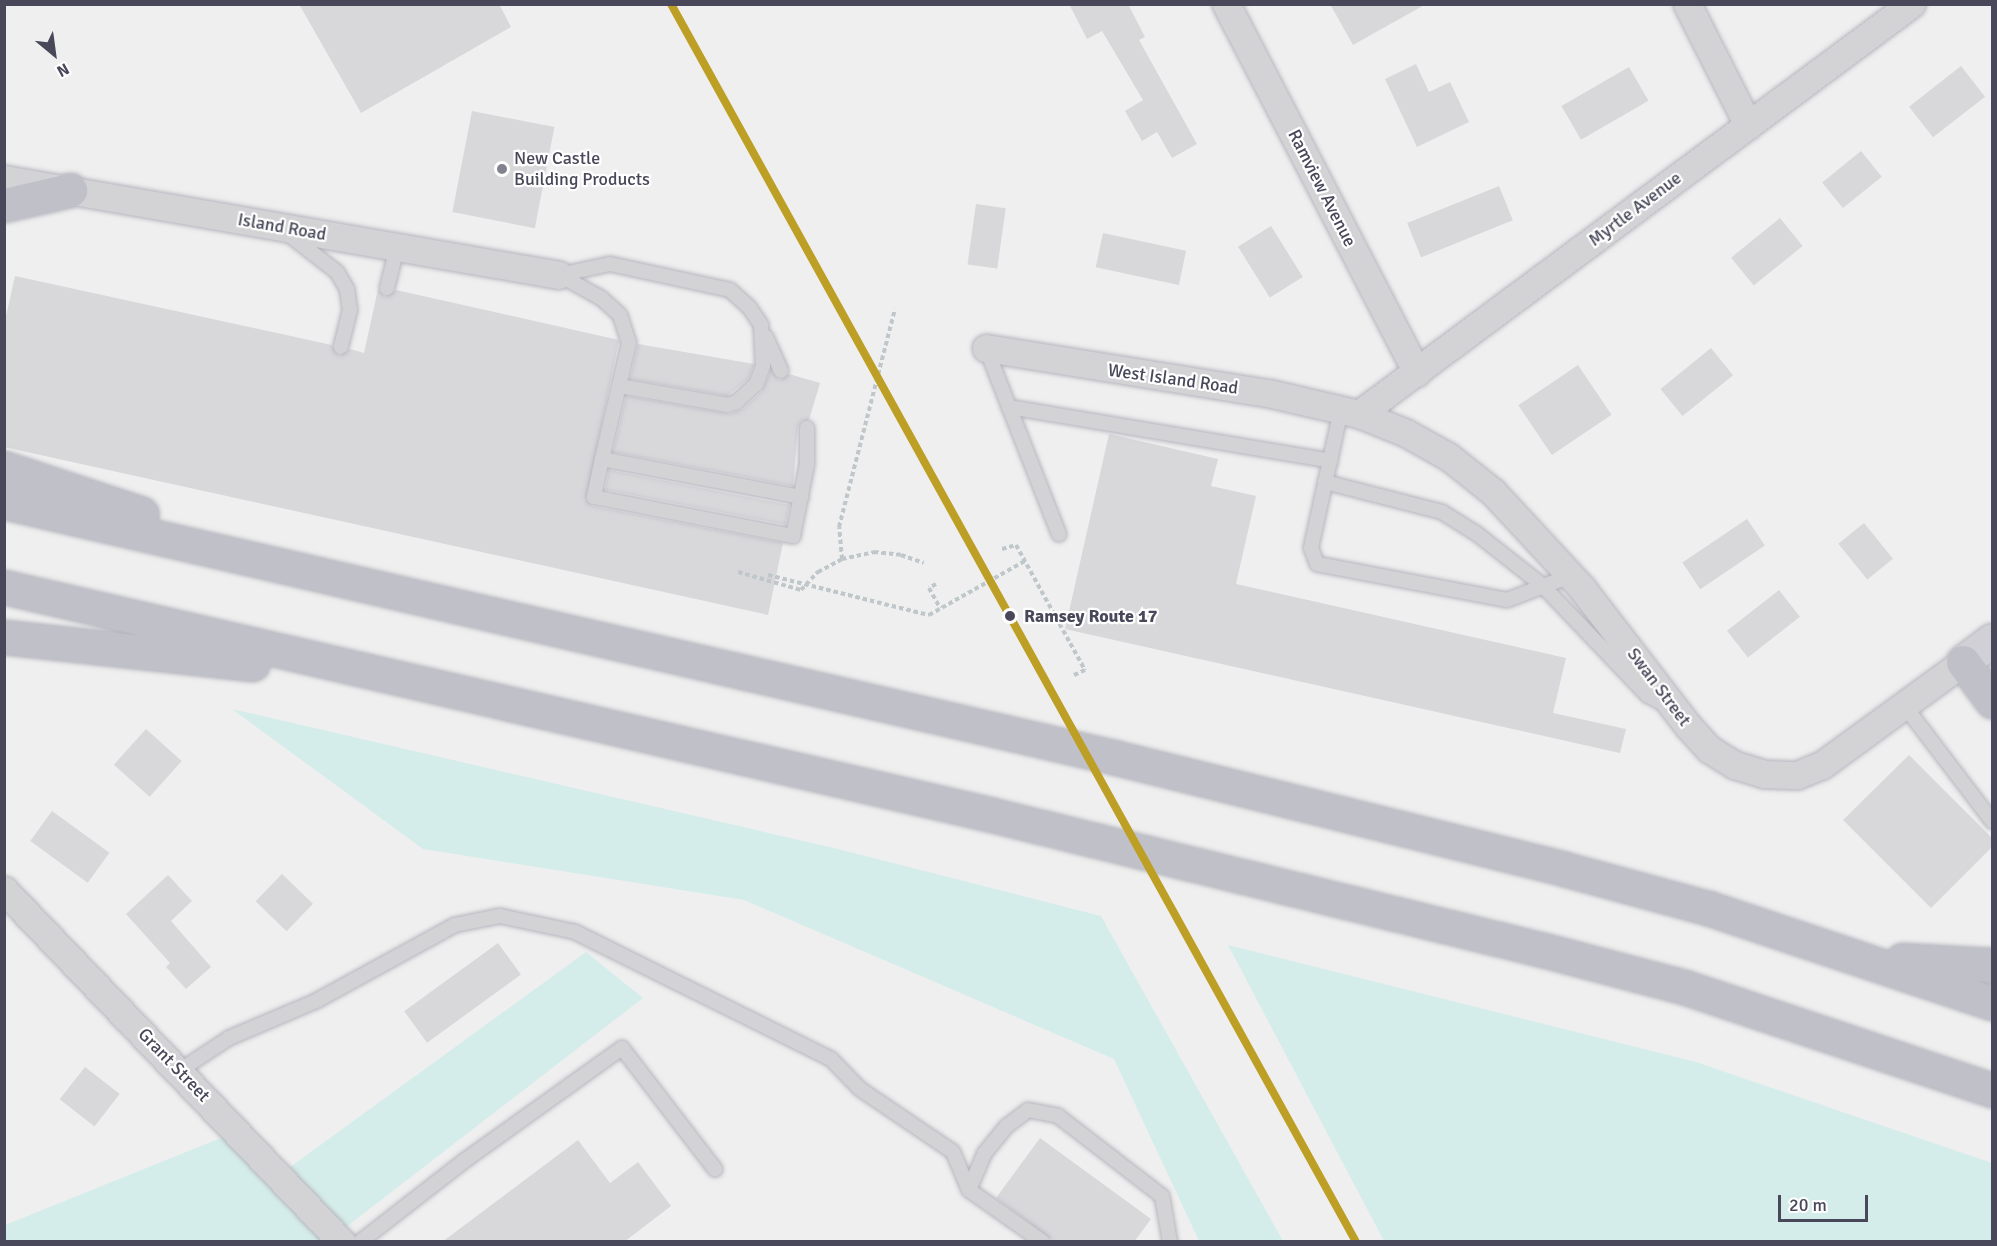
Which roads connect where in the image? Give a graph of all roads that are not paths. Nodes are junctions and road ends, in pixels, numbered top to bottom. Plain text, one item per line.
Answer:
1 (1227, 4) edge
2 (1687, 4) edge
3 (1911, 4) edge
4 (1748, 125) junction
5 (4, 179) edge
6 (70, 190) junction
7 (4, 205) edge
8 (276, 226) junction
9 (397, 248) junction
10 (558, 275) junction
11 (387, 288) dead end
12 (761, 325) junction
13 (341, 347) dead end
14 (986, 348) joint
15 (781, 371) dead end
16 (1417, 372) junction
17 (620, 386) junction
18 (1009, 406) junction
19 (1350, 412) junction
20 (807, 428) dead end
21 (602, 459) junction
22 (1330, 461) junction
23 (4, 468) edge
24 (1325, 482) junction
25 (801, 497) junction
26 (4, 502) edge
27 (1059, 534) dead end
28 (1570, 576) junction
29 (334, 579) junction
30 (1542, 586) junction
31 (4, 587) edge
32 (4, 637) edge
33 (1992, 640) edge
34 (1963, 662) junction
35 (425, 684) junction
36 (1992, 701) edge
37 (1904, 705) junction
38 (1675, 708) junction
39 (1992, 821) edge
40 (4, 890) edge
41 (1855, 957) junction
42 (1992, 965) edge
43 (1992, 1003) edge
44 (179, 1071) junction
45 (1992, 1090) edge
46 (715, 1169) dead end
47 (969, 1190) junction
48 (342, 1242) edge
49 (360, 1242) edge
50 (1043, 1242) edge
51 (1170, 1242) edge

1 - 16 street, Ramview Avenue
2 - 4 street
3 - 4 street, Myrtle Avenue
4 - 16 street, Myrtle Avenue
5 - 6 street, Island Road
6 - 7 highway
6 - 8 street, Island Road
8 - 9 street, Island Road
8 - 13 lane
9 - 10 street, Island Road
9 - 11 lane
10 - 12 lane
10 - 17 lane
12 - 15 lane
12 - 17 lane
14 - 18 lane
14 - 19 street, West Island Road
16 - 19 street, Myrtle Avenue
17 - 21 lane
18 - 22 lane
18 - 27 lane
19 - 22 lane
19 - 28 street, Swan Street
20 - 25 lane
21 - 25 lane
21 - 25 lane
22 - 24 lane
23 - 29 highway
24 - 30 lane
24 - 30 lane
26 - 29 highway
28 - 30 lane
28 - 38 street, Swan Street
29 - 41 highway
30 - 38 lane
31 - 35 highway
32 - 35 highway
33 - 34 street, Swan Street
34 - 36 highway
34 - 37 street, Swan Street
35 - 45 highway
37 - 38 street, Swan Street
37 - 39 lane
40 - 44 street, Grant Street
41 - 42 highway
41 - 43 highway
44 - 47 lane
44 - 48 street, Grant Street
46 - 49 lane
47 - 50 lane
47 - 51 lane

